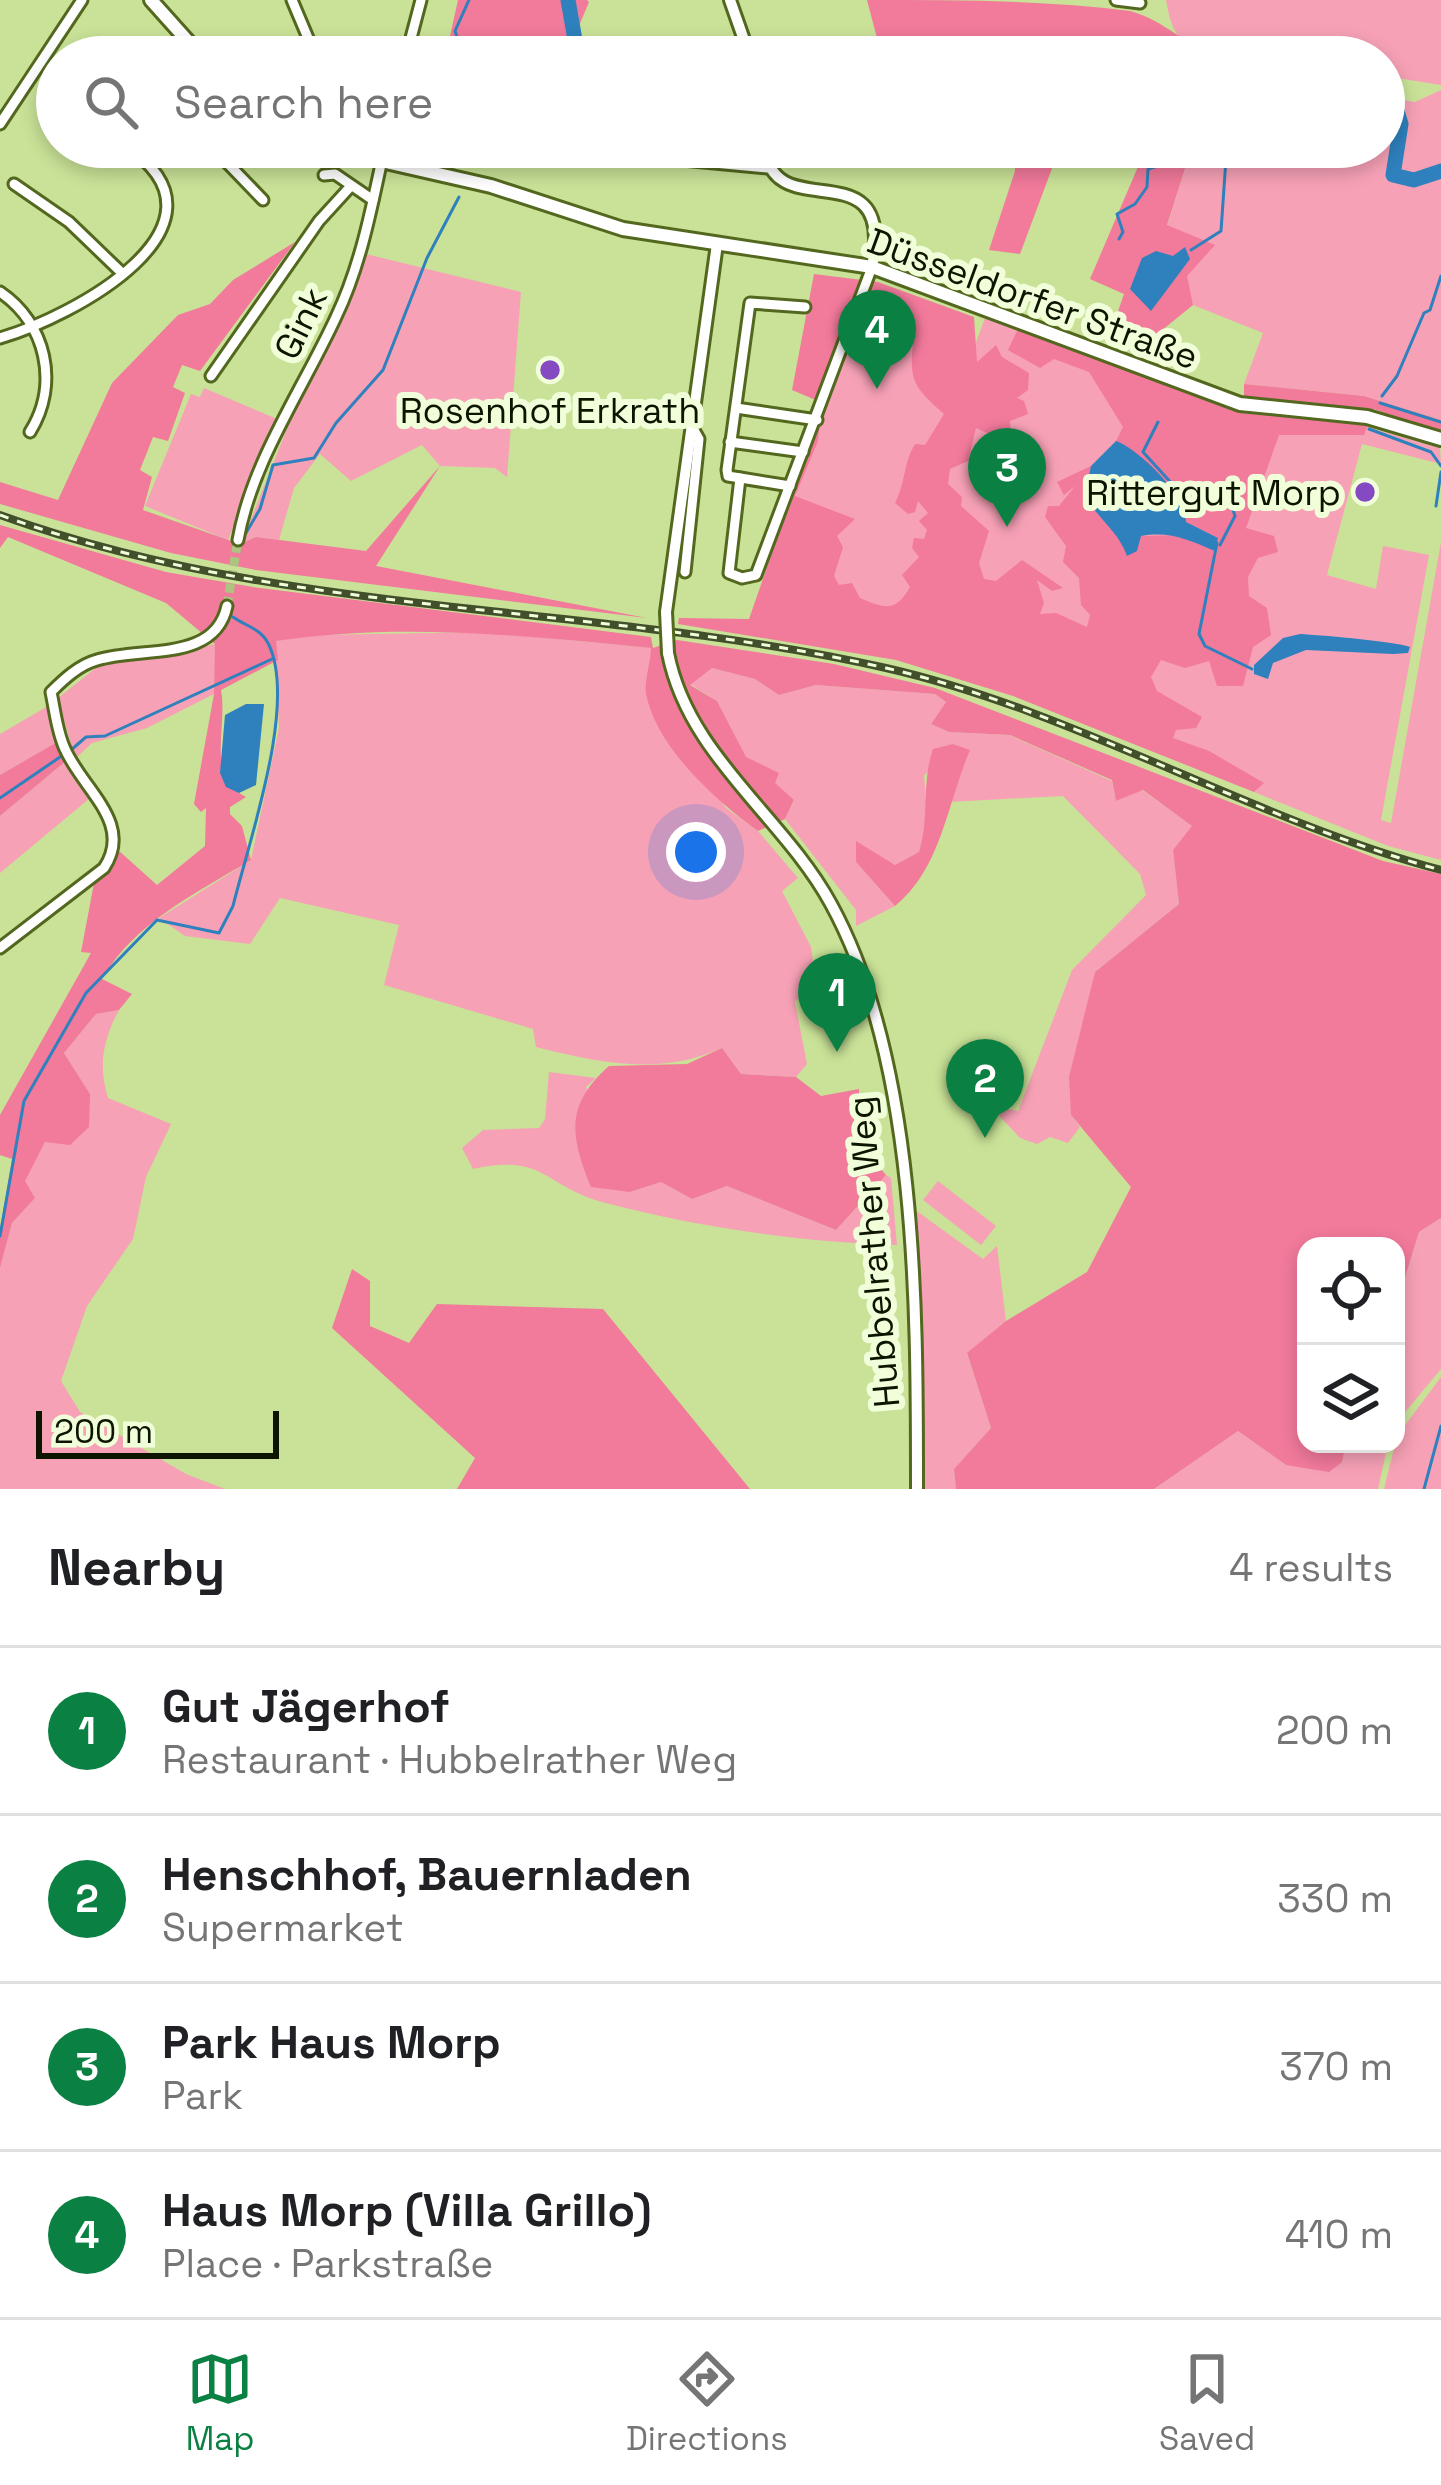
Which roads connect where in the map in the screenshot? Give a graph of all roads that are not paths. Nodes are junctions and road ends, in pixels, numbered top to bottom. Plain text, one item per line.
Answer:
1 (82, 0) edge
2 (151, 0) edge
3 (292, 0) edge
4 (421, 0) edge
5 (730, 0) edge
6 (1116, 0) edge
7 (1140, 3) edge
8 (58, 36) edge
9 (183, 36) edge
10 (307, 36) edge
11 (412, 36) edge
12 (742, 36) edge
13 (36, 70) edge
14 (0, 124) edge
15 (153, 168) edge
16 (232, 168) edge
17 (380, 168) edge
18 (401, 168) edge
19 (768, 168) edge
20 (324, 175) dead end
21 (14, 184) dead end
22 (350, 187) junction
23 (263, 200) dead end
24 (374, 200) junction
25 (717, 244) junction
26 (872, 267) junction
27 (123, 274) junction
28 (0, 292) edge
29 (805, 307) dead end
30 (36, 328) junction
31 (0, 338) edge
32 (211, 376) dead end
33 (736, 408) junction
34 (817, 420) junction
35 (691, 425) junction
36 (30, 432) dead end
37 (1441, 439) edge
38 (730, 442) junction
39 (803, 452) junction
40 (740, 478) junction
41 (790, 486) junction
42 (238, 540) tunnel mouth
43 (686, 572) dead end
44 (226, 605) tunnel mouth
45 (0, 948) edge
46 (917, 1489) edge

1 - 8 street
2 - 9 main road
3 - 10 street
4 - 11 street
5 - 12 street
6 - 7 street
13 - 14 street
15 - 27 street
16 - 23 street
17 - 24 street, Gink
18 - 25 main road, Düsseldorfer Straße
19 - 26 street
20 - 22 street
21 - 27 street
22 - 24 street
22 - 32 street, Gink
24 - 42 street, Gink
25 - 26 main road, Düsseldorfer Straße
25 - 35 street, Hubbelrather Weg
26 - 34 street
26 - 37 main road, Düsseldorfer Straße
27 - 30 street
28 - 30 street
29 - 33 street
30 - 31 street
30 - 36 street
33 - 34 street
33 - 38 street
34 - 39 street
35 - 43 street, Hubbelrather Weg
35 - 46 street, Hubbelrather Weg, bridge
38 - 39 street
38 - 40 street
39 - 41 street
40 - 41 street
40 - 41 street
44 - 45 street

